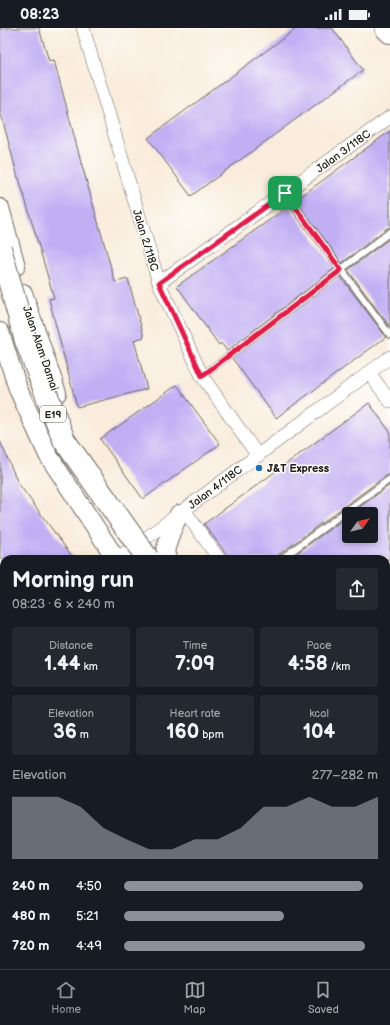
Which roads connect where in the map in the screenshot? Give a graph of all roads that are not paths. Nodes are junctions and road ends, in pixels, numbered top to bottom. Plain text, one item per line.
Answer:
1 (84, 28) edge
2 (386, 28) edge
3 (390, 32) edge
4 (390, 117) edge
5 (285, 193) junction
6 (0, 208) edge
7 (390, 232) edge
8 (0, 248) edge
9 (341, 270) junction
10 (159, 283) junction
11 (0, 303) edge
12 (0, 332) edge
13 (390, 335) edge
14 (390, 357) edge
15 (369, 373) junction
16 (202, 376) junction
17 (390, 401) edge
18 (258, 456) junction
19 (390, 479) edge
20 (181, 512) junction
21 (142, 553) edge
22 (113, 555) edge
23 (166, 555) edge
24 (217, 555) edge
25 (286, 555) edge

1 - 10 street, Jalan 2/118C
2 - 3 highway
4 - 5 street, Jalan 3/118C
5 - 9 lane
5 - 10 street, Jalan 3/118C
6 - 21 main road, Jalan Alam Damai
7 - 9 lane
8 - 21 highway, E19, bridge
9 - 13 lane
9 - 16 lane
10 - 16 street, Jalan 2/118C
11 - 21 highway, E19
12 - 22 main road
14 - 15 street, Jalan 4/118C
15 - 17 street
15 - 18 street, Jalan 4/118C
16 - 18 street, Jalan 2/118C
18 - 20 street, Jalan 4/118C
19 - 25 lane
20 - 21 street, Jalan 4/118C
20 - 23 main road
20 - 24 street

